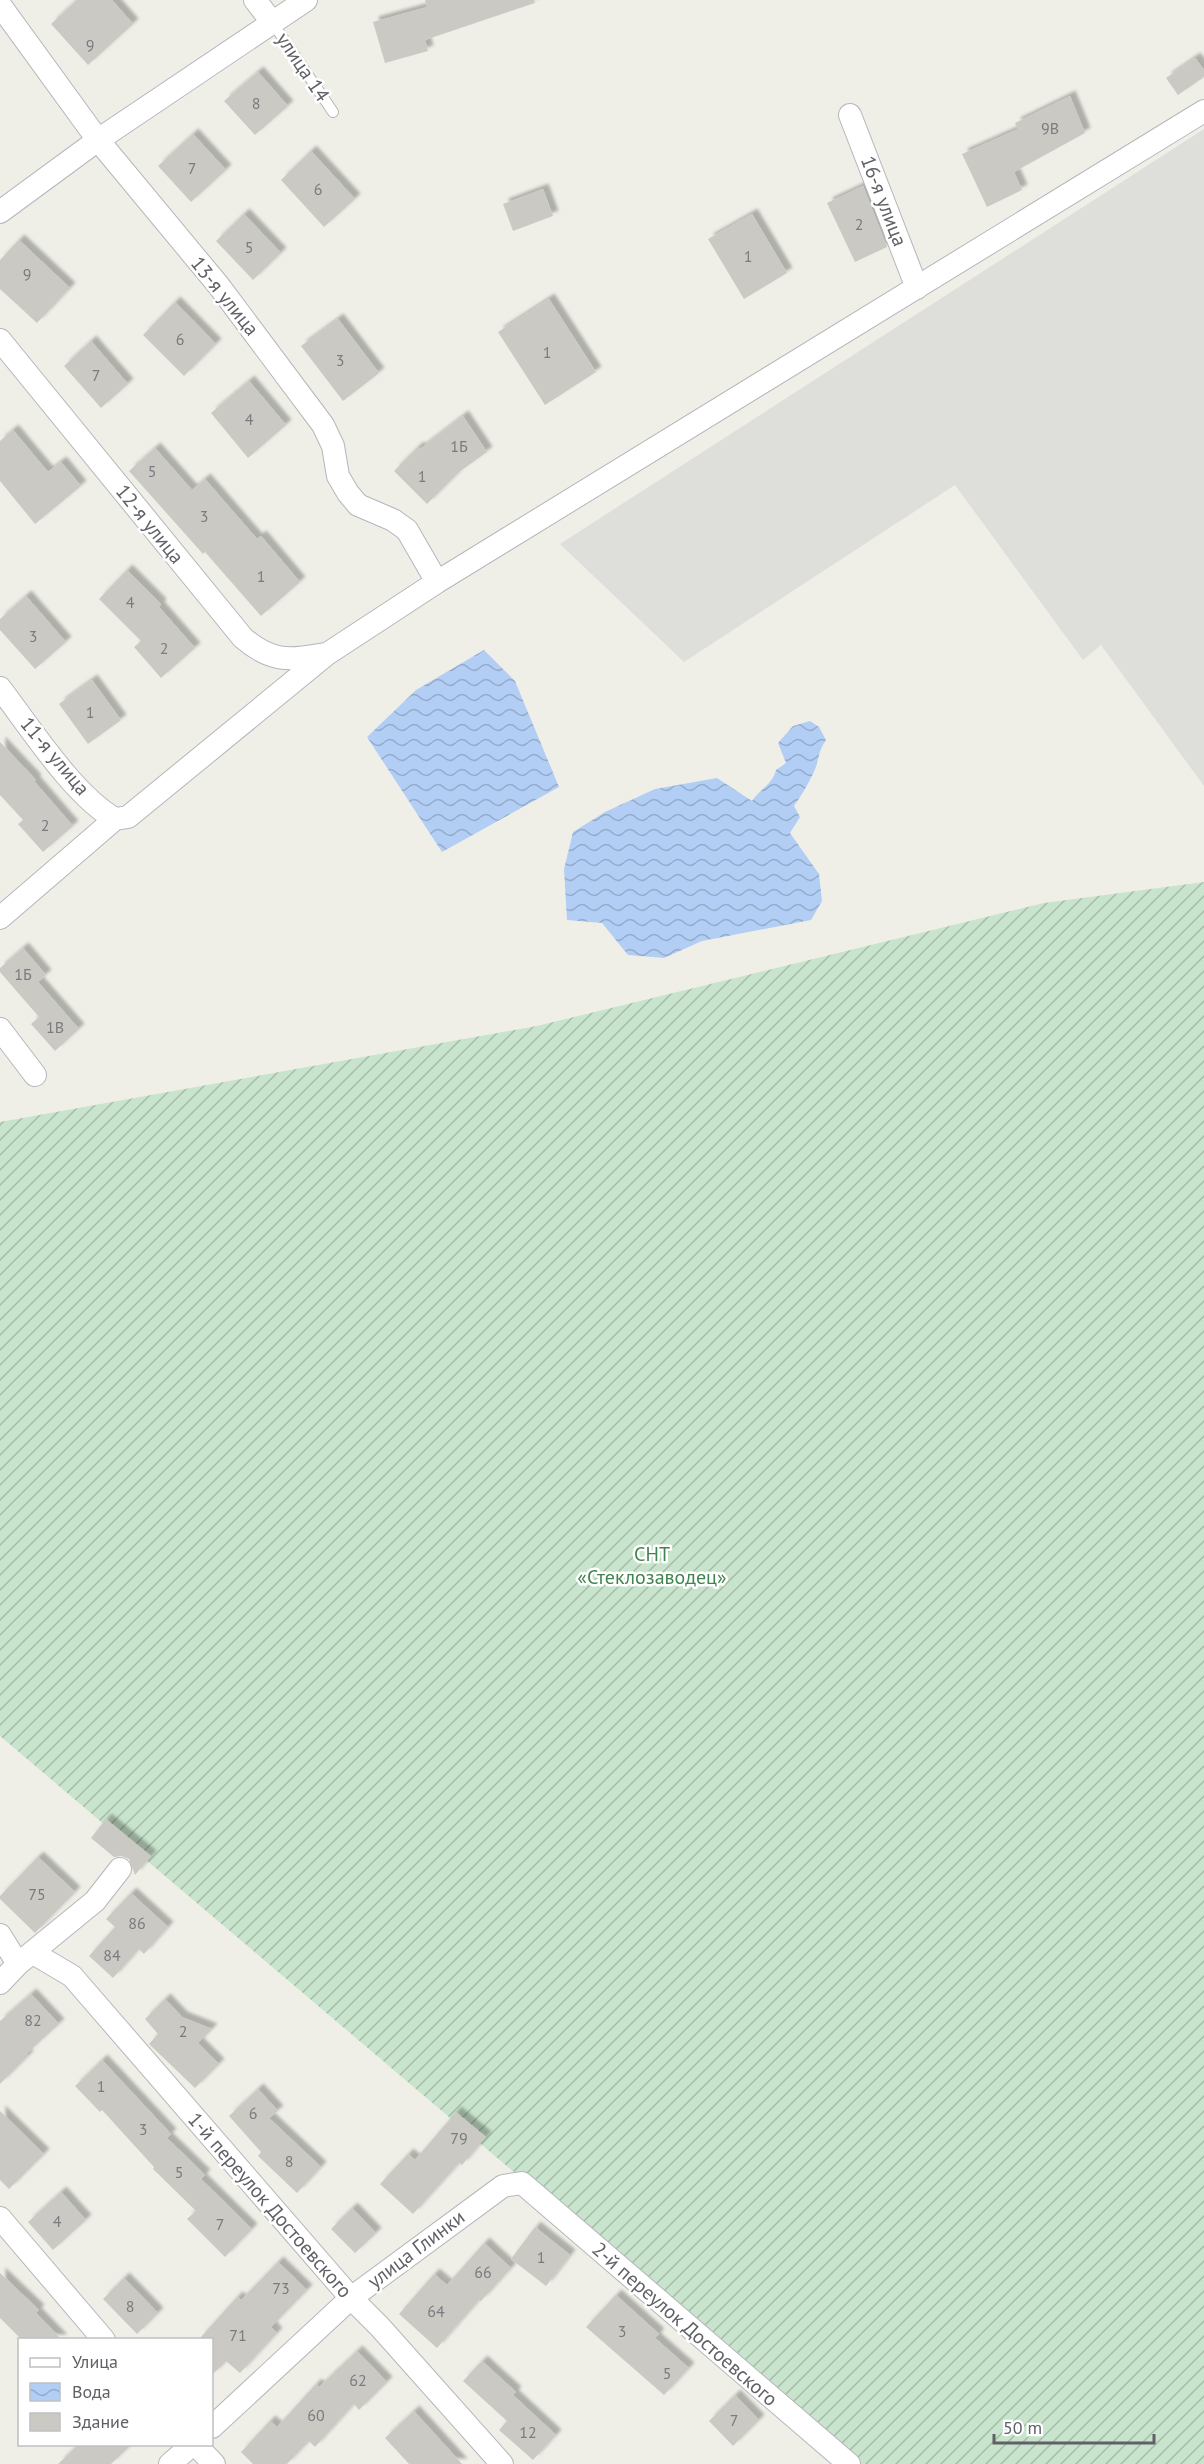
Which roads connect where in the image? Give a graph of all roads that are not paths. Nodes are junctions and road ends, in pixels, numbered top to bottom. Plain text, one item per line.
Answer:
1 (255, 0) edge
2 (306, 0) edge
3 (0, 5) edge
4 (272, 22) junction
5 (1204, 111) edge
6 (333, 112) dead end
7 (850, 115) dead end
8 (98, 140) junction
9 (0, 212) edge
10 (917, 288) junction
11 (0, 340) edge
12 (437, 582) junction
13 (327, 654) junction
14 (0, 688) edge
15 (115, 819) junction
16 (0, 918) edge
17 (0, 1029) edge
18 (35, 1075) dead end
19 (120, 1869) dead end
20 (0, 1935) edge
21 (26, 1958) junction
22 (0, 1983) edge
23 (522, 2183) joint
24 (0, 2218) edge
25 (351, 2298) junction
26 (102, 2338) edge
27 (213, 2426) edge
28 (193, 2446) edge
29 (195, 2446) edge
30 (170, 2464) edge
31 (213, 2464) edge
32 (502, 2464) edge
33 (849, 2464) edge

1 - 4 street
2 - 4 street
3 - 8 street, 13-я улица
4 - 6 lane, улица 14
4 - 8 street
5 - 10 street
7 - 10 street, 16-я улица
8 - 9 street
8 - 12 street, 13-я улица
10 - 12 street
11 - 13 street, 12-я улица
12 - 13 street
13 - 15 street
14 - 15 street, 11-я улица
15 - 16 street
17 - 18 street
19 - 21 street
20 - 21 street, 1-й переулок Достоевского
21 - 22 street
21 - 25 street, 1-й переулок Достоевского
23 - 25 street, улица Глинки
23 - 33 street, 2-й переулок Достоевского
24 - 26 street
25 - 27 street, улица Глинки
25 - 32 street, 1-й переулок Достоевского
28 - 30 street
29 - 31 street

